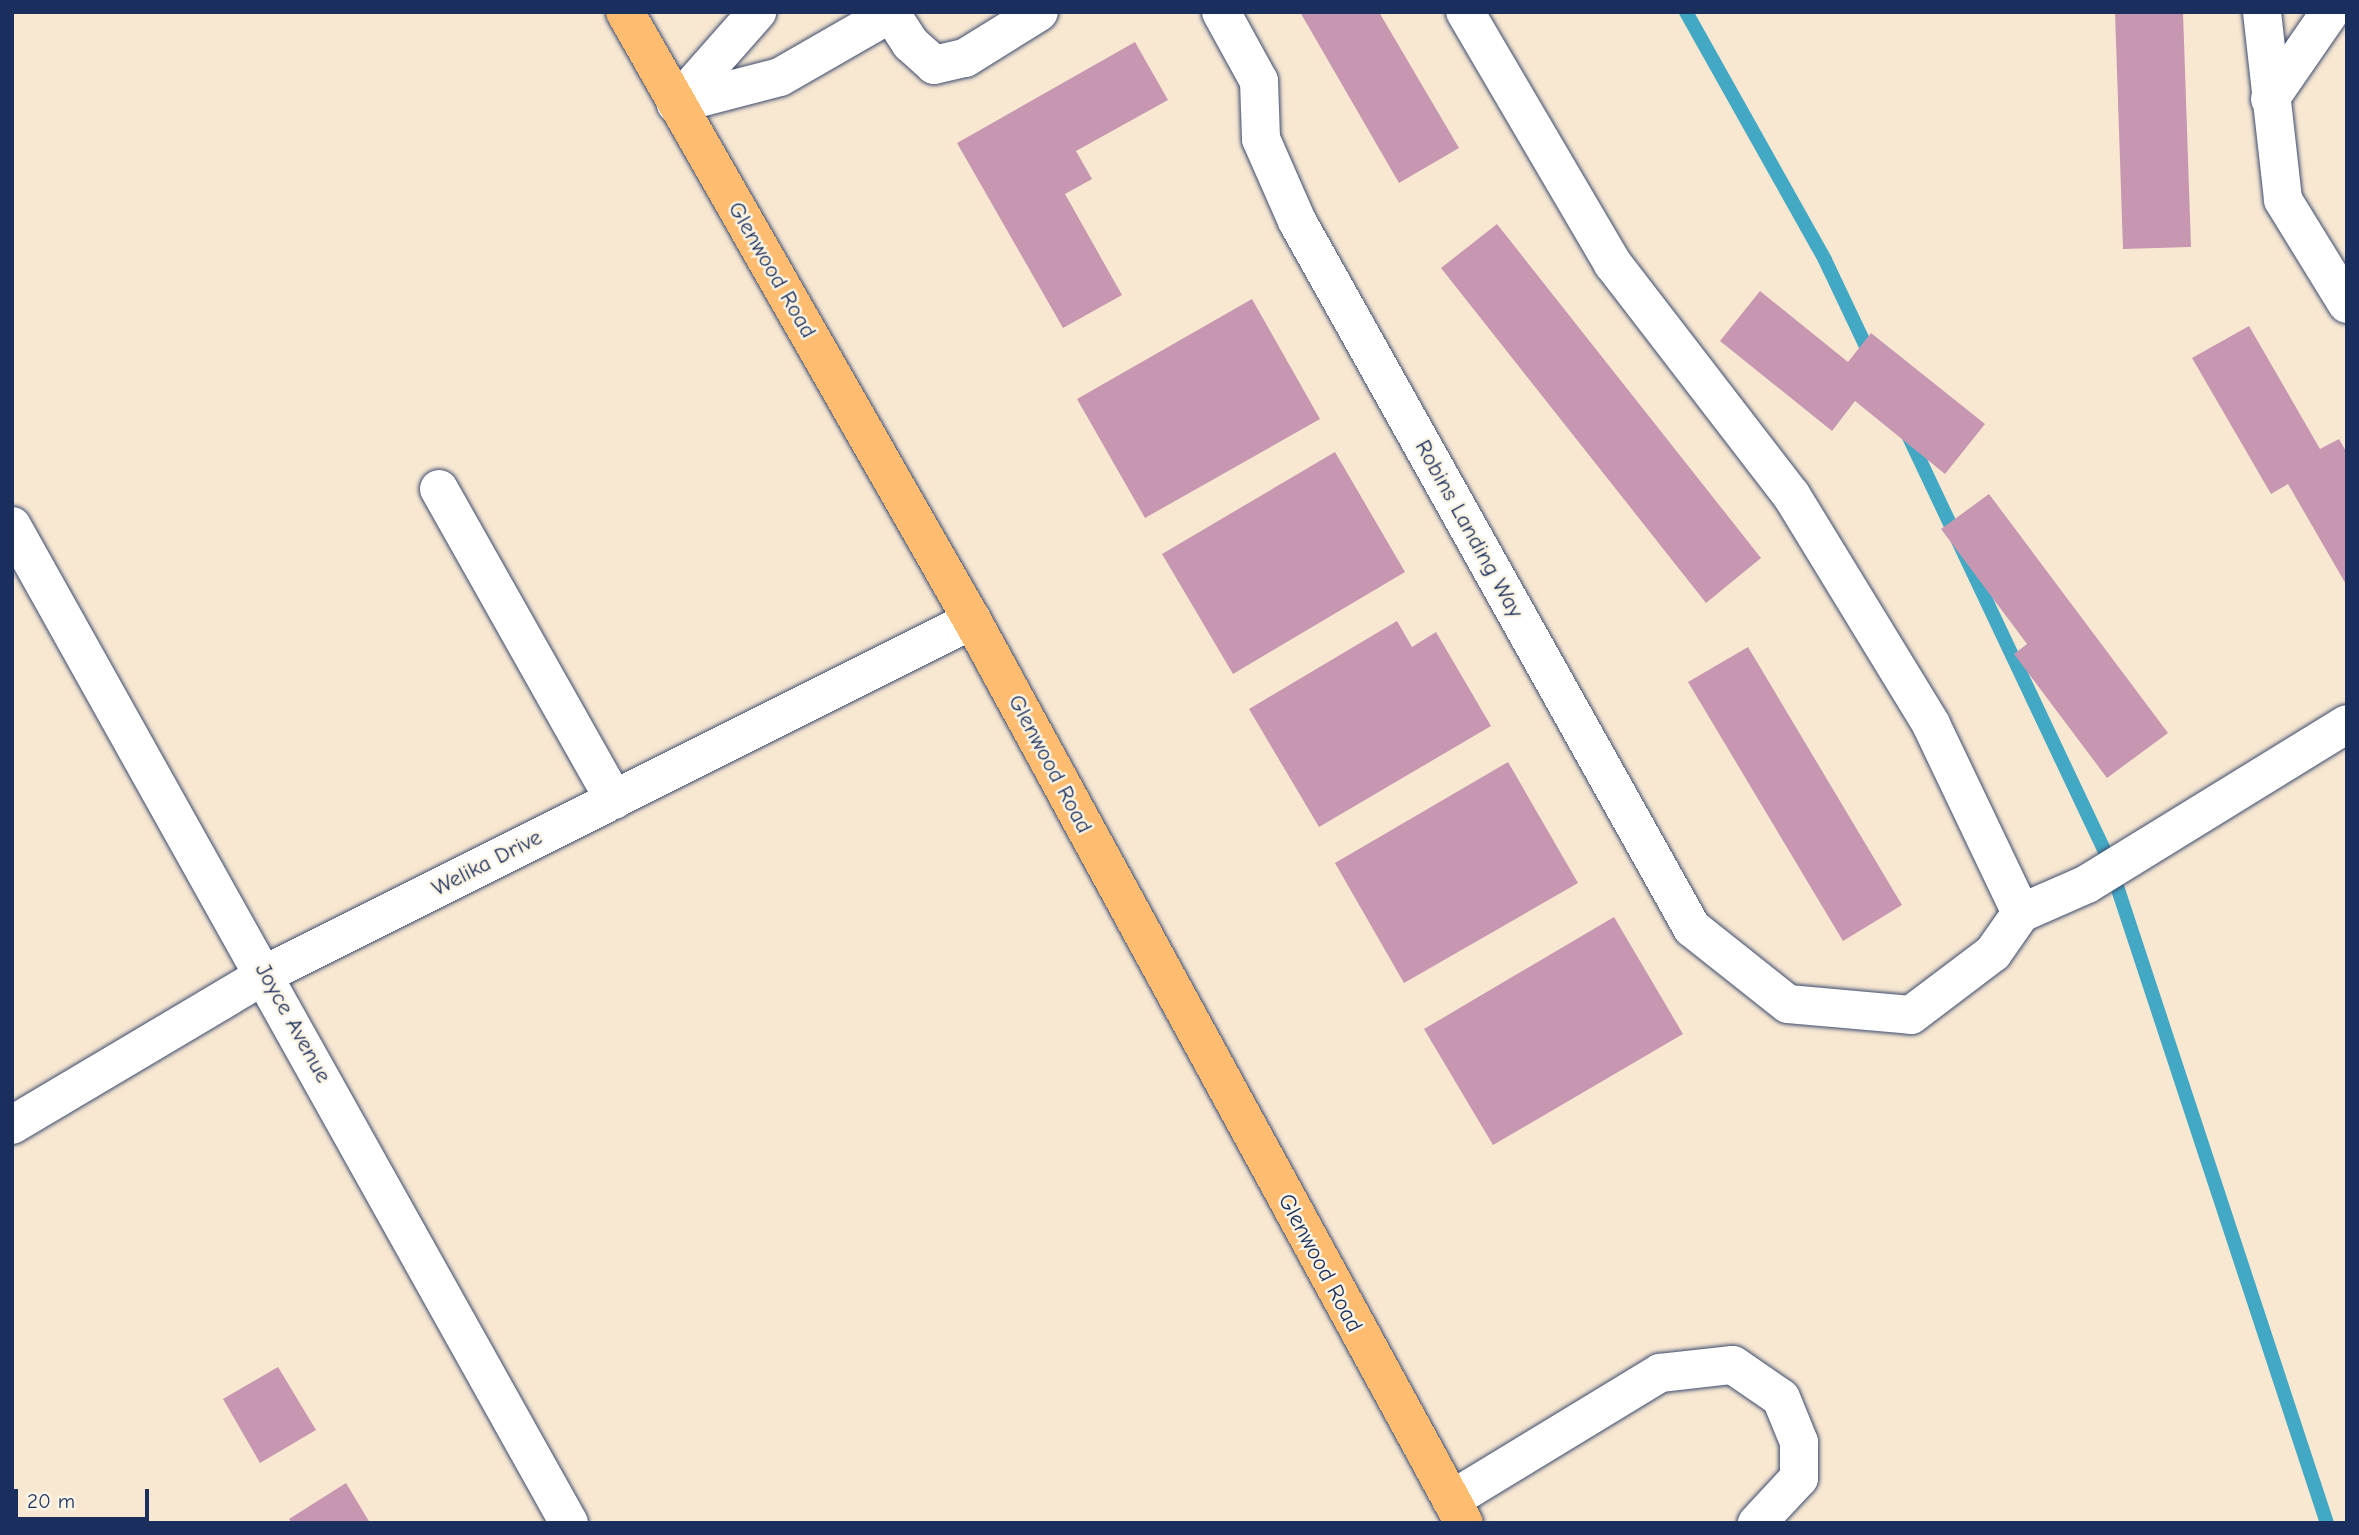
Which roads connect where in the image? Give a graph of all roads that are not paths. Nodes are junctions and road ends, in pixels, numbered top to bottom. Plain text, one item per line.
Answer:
1 (625, 12) edge
2 (757, 12) edge
3 (1039, 12) edge
4 (1221, 12) edge
5 (1465, 12) edge
6 (2262, 12) edge
7 (2330, 12) edge
8 (891, 13) edge
9 (2270, 99) junction
10 (676, 104) junction
11 (2347, 304) edge
12 (439, 489) dead end
13 (12, 526) edge
14 (972, 620) junction
15 (2347, 724) edge
16 (614, 800) junction
17 (2021, 913) junction
18 (266, 974) junction
19 (12, 1125) edge
20 (1458, 1511) edge
21 (569, 1523) edge
22 (1757, 1523) edge

1 - 10 main road, Glenwood Road
2 - 10 street
3 - 8 street
4 - 17 street, Robins Landing Way
5 - 17 street
6 - 9 street
7 - 9 street
8 - 10 street
9 - 11 street
10 - 14 main road, Glenwood Road
12 - 16 street
13 - 18 street, Joyce Avenue
14 - 16 street, Welika Drive
14 - 20 main road, Glenwood Road
15 - 17 street
16 - 18 street, Welika Drive
18 - 19 street, Welika Drive
18 - 21 street, Joyce Avenue
20 - 22 street

